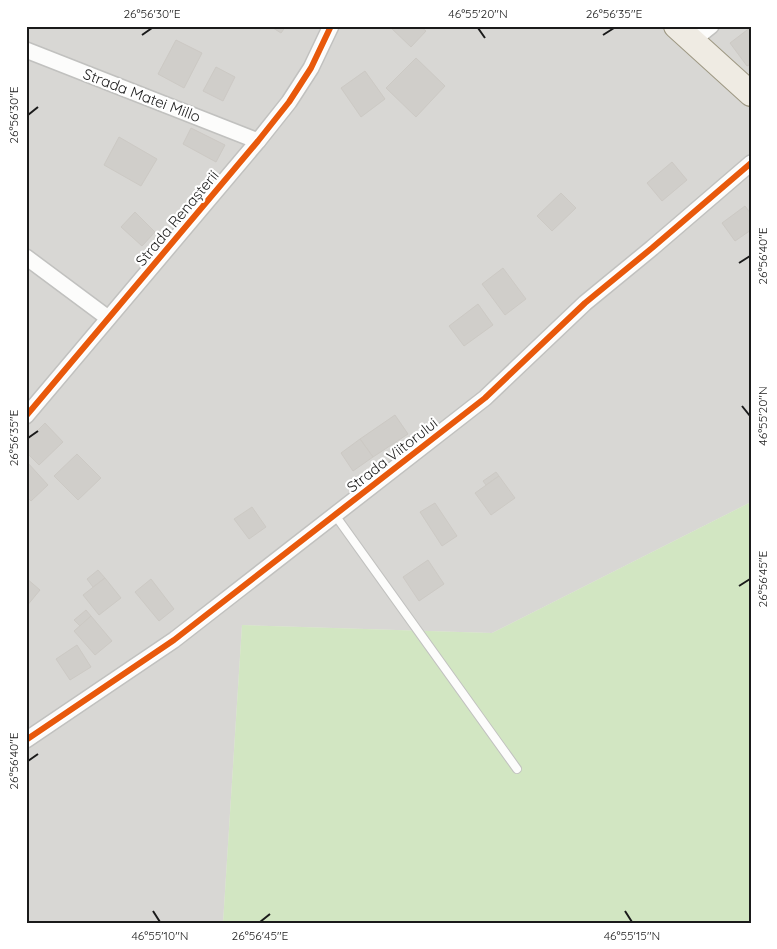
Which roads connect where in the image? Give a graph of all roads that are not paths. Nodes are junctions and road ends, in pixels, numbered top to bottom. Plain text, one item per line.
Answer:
1 (331, 26) edge
2 (676, 26) edge
3 (710, 26) edge
4 (694, 42) junction
5 (26, 50) edge
6 (751, 94) edge
7 (258, 141) junction
8 (751, 163) edge
9 (26, 257) edge
10 (108, 318) junction
11 (26, 416) edge
12 (335, 515) junction
13 (26, 740) edge
14 (517, 769) dead end

1 - 7 street, Strada Renașterii
2 - 4 main road
3 - 4 street
4 - 6 main road
5 - 7 street, Strada Matei Millo
7 - 10 street, Strada Renașterii
8 - 12 street, Strada Viitorului
9 - 10 street
10 - 11 street, Strada Renașterii
12 - 13 street, Strada Viitorului
12 - 14 lane

